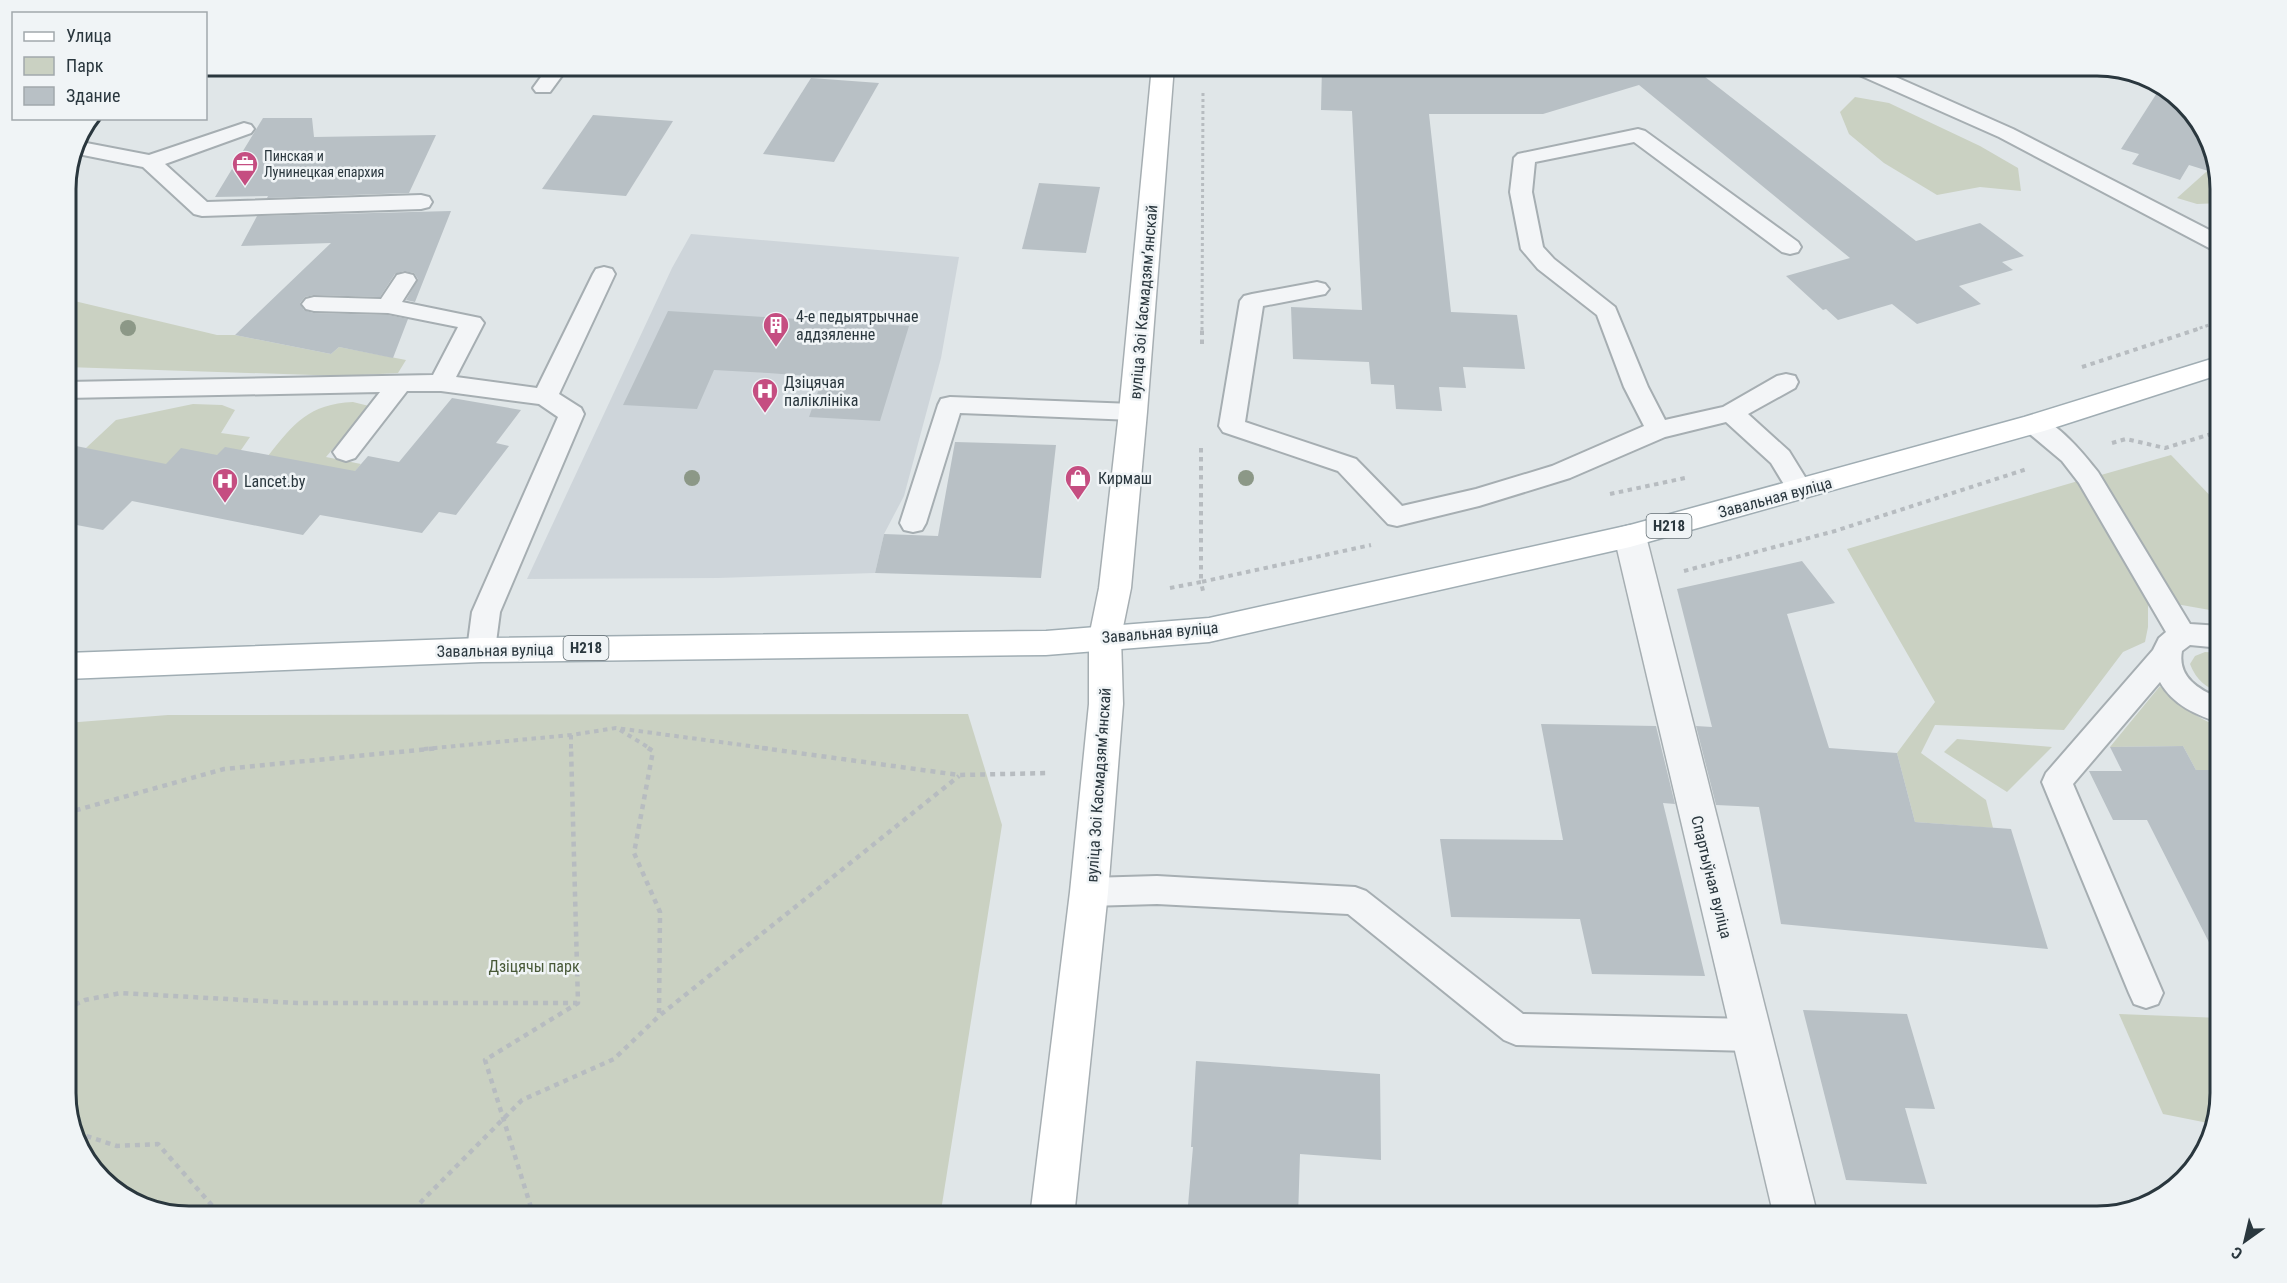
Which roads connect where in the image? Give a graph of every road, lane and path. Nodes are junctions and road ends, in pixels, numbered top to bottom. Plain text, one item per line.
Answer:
1 (1161, 76) edge
2 (1878, 76) edge
3 (551, 77) edge
4 (543, 87) dead end
5 (1203, 87) dead end
6 (244, 129) dead end
7 (84, 149) edge
8 (150, 162) junction
9 (421, 202) dead end
10 (2210, 239) edge
11 (1790, 247) dead end
12 (603, 274) dead end
13 (405, 280) dead end
14 (1317, 289) dead end
15 (314, 304) dead end
16 (388, 306) junction
17 (2210, 325) edge
18 (1202, 345) dead end
19 (2210, 368) edge
20 (2076, 369) dead end
21 (1786, 382) dead end
22 (441, 383) junction
23 (399, 385) junction
24 (77, 390) edge
25 (545, 397) junction
26 (1133, 412) junction
27 (1731, 413) junction
28 (2034, 424) junction
29 (1658, 430) junction
30 (2210, 434) edge
31 (1202, 439) dead end
32 (346, 452) dead end
33 (2071, 455) junction
34 (1688, 477) dead end
35 (1800, 490) junction
36 (1607, 495) dead end
37 (912, 523) dead end
38 (1630, 536) junction
39 (1375, 544) dead end
40 (1640, 583) junction
41 (2210, 635) edge
42 (1105, 637) junction
43 (2174, 647) junction
44 (481, 650) junction
45 (77, 666) edge
46 (2210, 708) edge
47 (616, 728) junction
48 (571, 735) junction
49 (1050, 773) dead end
50 (959, 775) junction
51 (77, 810) edge
52 (1089, 892) junction
53 (2146, 993) dead end
54 (578, 1003) junction
55 (77, 1004) edge
56 (659, 1016) junction
57 (1751, 1035) junction
58 (502, 1120) junction
59 (84, 1134) edge
60 (212, 1206) edge
61 (417, 1206) edge
62 (530, 1206) edge
63 (1053, 1206) edge
64 (1793, 1206) edge

1 - 26 main road, вуліца Зоі Касмадзямʼянскай
2 - 10 lane
3 - 4 lane
5 - 18 path
6 - 8 lane
7 - 8 lane
8 - 9 lane
11 - 29 lane
12 - 25 lane
13 - 16 lane
14 - 29 lane
15 - 16 lane
16 - 22 lane
17 - 20 path
19 - 28 main road, Завальная вуліца / Н218
21 - 27 lane
22 - 23 lane
22 - 25 lane
23 - 24 lane
23 - 32 lane
25 - 44 lane
26 - 37 lane
26 - 42 main road, вуліца Зоі Касмадзямʼянскай
27 - 29 lane
27 - 35 lane
28 - 33 lane
28 - 35 main road, Завальная вуліца / Н218
30 - 33 path
31 - 39 path
33 - 40 path
33 - 43 lane
34 - 36 path
35 - 38 main road, Завальная вуліца / Н218
38 - 40 street, Спартыўная вуліца
38 - 42 main road, Завальная вуліца / Н218
40 - 57 street, Спартыўная вуліца
41 - 43 lane
42 - 44 main road, Завальная вуліца / Н218
42 - 52 main road, вуліца Зоі Касмадзямʼянскай
43 - 46 lane
43 - 53 lane
44 - 45 main road, Завальная вуліца / Н218
47 - 48 path
47 - 50 path
47 - 56 path
48 - 51 path
48 - 54 path
49 - 50 path
50 - 56 path
52 - 57 lane
52 - 63 main road, вуліца Зоі Касмадзямʼянскай
54 - 55 path
54 - 58 path
56 - 58 path
57 - 64 street, Спартыўная вуліца
58 - 61 path
58 - 62 path
59 - 60 path

